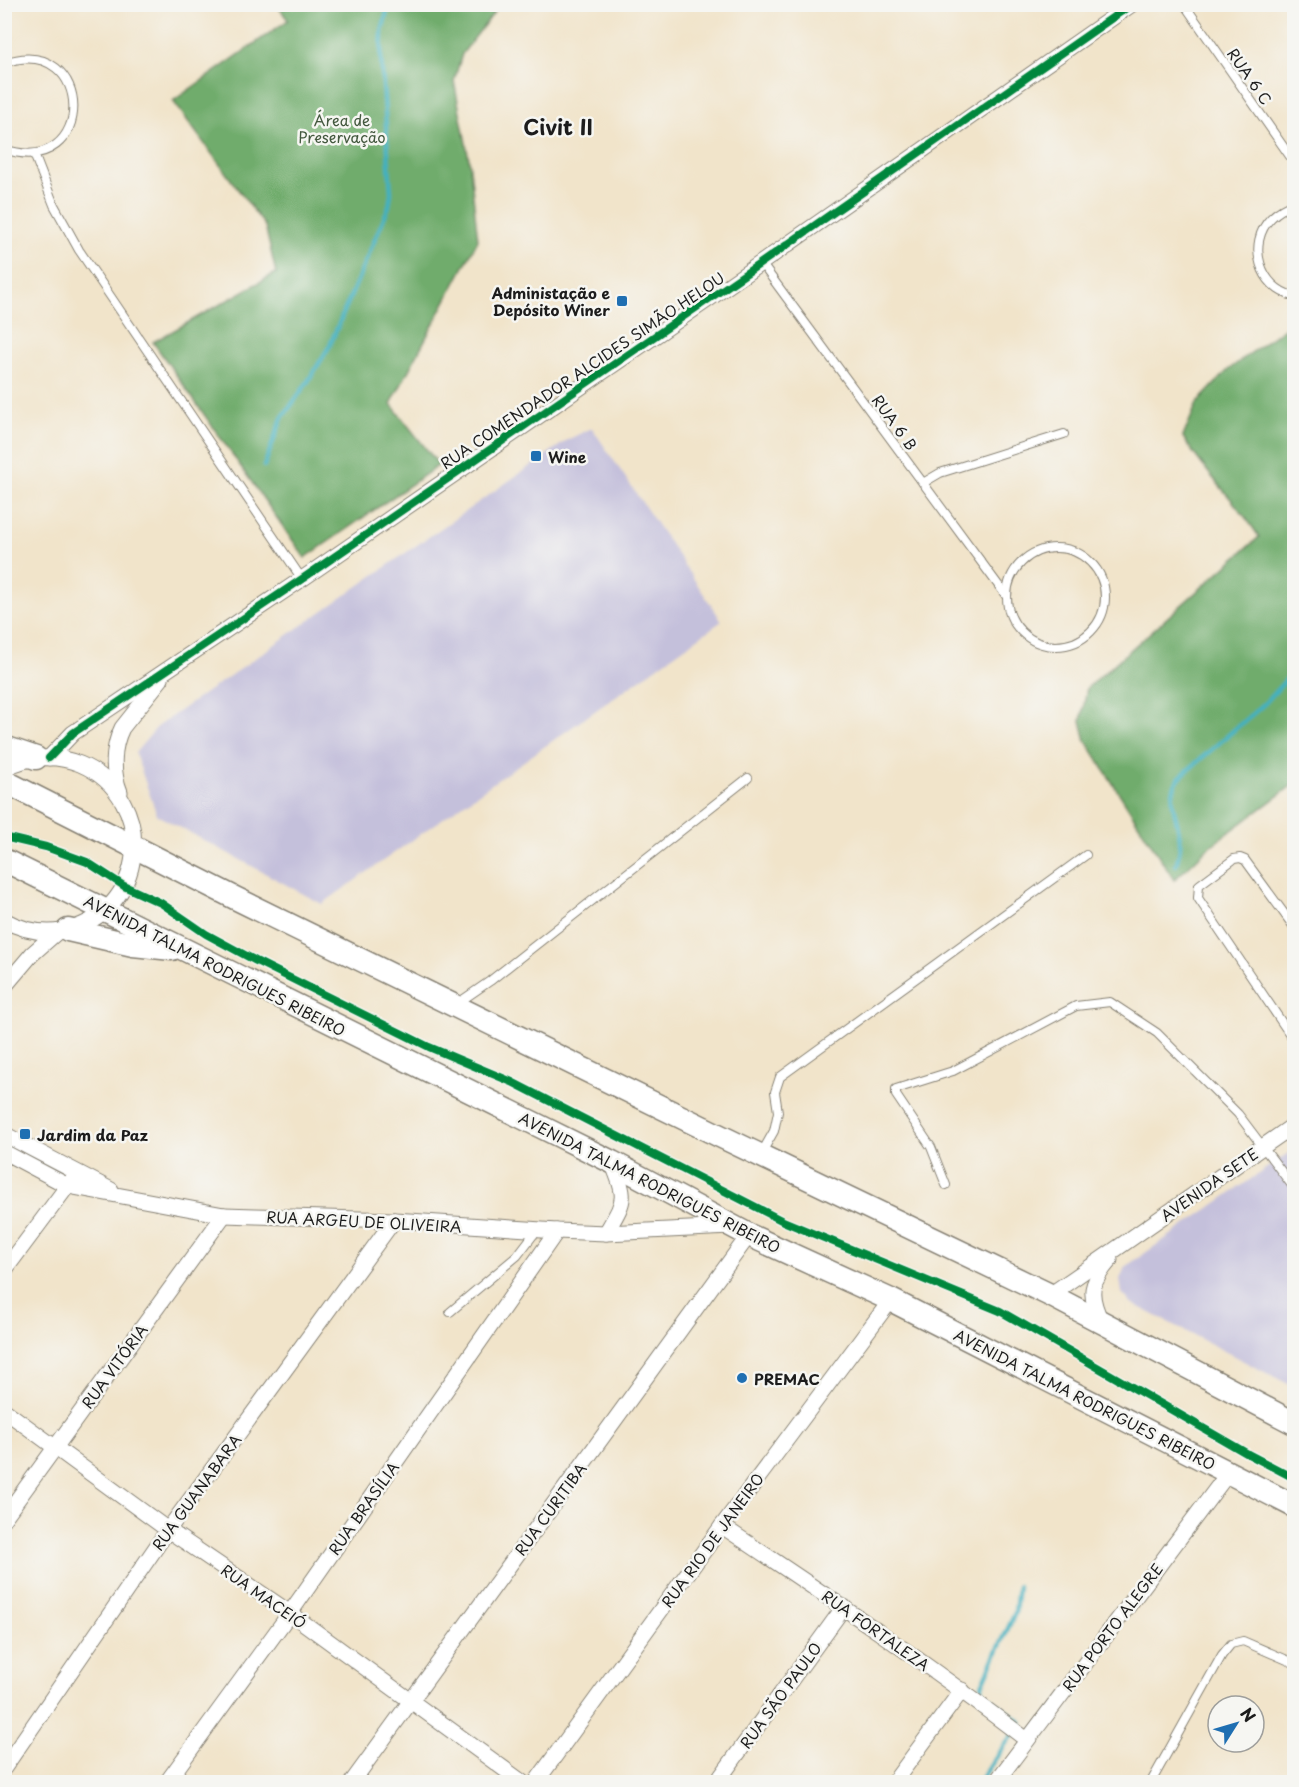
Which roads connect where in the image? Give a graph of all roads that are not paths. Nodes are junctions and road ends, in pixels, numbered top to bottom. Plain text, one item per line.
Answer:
1 (1132, 4) edge
2 (1184, 4) edge
3 (4, 63) edge
4 (4, 149) edge
5 (34, 154) junction
6 (1294, 162) edge
7 (1294, 204) edge
8 (761, 263) junction
9 (1294, 296) edge
10 (1064, 434) dead end
11 (923, 483) junction
12 (302, 579) junction
13 (1007, 597) junction
14 (171, 666) junction
15 (4, 747) edge
16 (42, 758) junction
17 (4, 769) edge
18 (748, 778) dead end
19 (4, 781) edge
20 (124, 804) junction
21 (135, 846) junction
22 (1086, 855) dead end
23 (4, 860) edge
24 (105, 910) junction
25 (4, 920) edge
26 (1294, 927) edge
27 (62, 931) junction
28 (183, 950) junction
29 (4, 987) edge
30 (454, 1006) junction
31 (1293, 1037) edge
32 (1294, 1125) edge
33 (4, 1134) edge
34 (1263, 1147) junction
35 (4, 1152) edge
36 (760, 1156) junction
37 (612, 1162) junction
38 (78, 1173) junction
39 (946, 1185) dead end
40 (68, 1186) junction
41 (1294, 1188) edge
42 (124, 1198) junction
43 (224, 1215) junction
44 (394, 1220) junction
45 (537, 1230) junction
46 (741, 1231) junction
47 (557, 1232) junction
48 (606, 1233) junction
49 (1123, 1244) junction
50 (4, 1271) edge
51 (1050, 1295) junction
52 (891, 1300) junction
53 (450, 1312) dead end
54 (1101, 1322) junction
55 (4, 1410) edge
56 (1294, 1423) edge
57 (56, 1447) junction
58 (1229, 1472) junction
59 (1294, 1506) edge
60 (4, 1518) edge
61 (722, 1526) junction
62 (168, 1530) junction
63 (844, 1607) junction
64 (290, 1613) junction
65 (1294, 1663) edge
66 (962, 1690) junction
67 (411, 1700) junction
68 (1026, 1740) junction
69 (4, 1768) edge
70 (167, 1782) edge
71 (352, 1782) edge
72 (522, 1782) edge
73 (536, 1782) edge
74 (717, 1782) edge
75 (894, 1782) edge
76 (996, 1782) edge
77 (1151, 1782) edge

1 - 8 street, RUA COMENDADOR ALCIDES SIMÃO HELOU
2 - 6 lane, RUA 6 C
3 - 5 lane
4 - 5 lane
5 - 12 lane
7 - 9 lane
8 - 11 lane, RUA 6 B
8 - 12 street, RUA COMENDADOR ALCIDES SIMÃO HELOU
10 - 11 lane
11 - 13 lane, RUA 6 B
12 - 14 street, RUA COMENDADOR ALCIDES SIMÃO HELOU
13 - 13 lane, RUA 6 B
14 - 16 street, RUA COMENDADOR ALCIDES SIMÃO HELOU
14 - 20 street, RUA COMENDADOR ALCIDES SIMÃO HELOU
15 - 16 main road
16 - 17 street
16 - 20 street
18 - 30 lane
19 - 21 main road
20 - 21 street, RUA COMENDADOR ALCIDES SIMÃO HELOU
21 - 24 street
21 - 30 main road
22 - 36 lane
23 - 24 main road, AVENIDA TALMA RODRIGUES RIBEIRO
24 - 27 street
24 - 28 main road, AVENIDA TALMA RODRIGUES RIBEIRO
25 - 27 street
26 - 31 lane
27 - 28 main road
27 - 29 street
28 - 37 main road, AVENIDA TALMA RODRIGUES RIBEIRO
30 - 36 main road
32 - 34 street, AVENIDA SETE
33 - 38 street
34 - 39 lane
34 - 41 lane
34 - 49 street, AVENIDA SETE
35 - 40 street, RUA ARGEU DE OLIVEIRA
36 - 51 main road
37 - 46 main road, AVENIDA TALMA RODRIGUES RIBEIRO
37 - 48 street
38 - 40 street
38 - 42 street
40 - 42 street, RUA ARGEU DE OLIVEIRA
40 - 50 street
42 - 43 street, RUA ARGEU DE OLIVEIRA
43 - 44 street, RUA ARGEU DE OLIVEIRA
43 - 57 street, RUA VITÓRIA
44 - 45 street, RUA ARGEU DE OLIVEIRA
44 - 62 street, RUA GUANABARA
45 - 47 street, RUA ARGEU DE OLIVEIRA
45 - 53 lane
46 - 48 street, RUA ARGEU DE OLIVEIRA
46 - 52 main road, AVENIDA TALMA RODRIGUES RIBEIRO
46 - 67 street, RUA CURITIBA
47 - 48 street, RUA ARGEU DE OLIVEIRA
47 - 64 street, RUA BRASÍLIA
49 - 51 street, AVENIDA SETE
49 - 54 street, AVENIDA SETE
51 - 54 main road
52 - 58 main road, AVENIDA TALMA RODRIGUES RIBEIRO
52 - 61 street, RUA RIO DE JANEIRO
54 - 56 main road
55 - 57 street, RUA MACEIÓ
57 - 60 street, RUA VITÓRIA
57 - 62 street, RUA MACEIÓ
58 - 59 main road, AVENIDA TALMA RODRIGUES RIBEIRO
58 - 68 street, RUA PORTO ALEGRE
61 - 63 street, RUA FORTALEZA
61 - 73 street, RUA RIO DE JANEIRO
62 - 64 street, RUA MACEIÓ
62 - 69 street, RUA GUANABARA
63 - 66 street, RUA FORTALEZA
63 - 74 street, RUA SÃO PAULO
64 - 67 street, RUA MACEIÓ
64 - 70 street, RUA BRASÍLIA
65 - 77 lane
66 - 68 street, RUA FORTALEZA
66 - 75 street
67 - 71 street, RUA CURITIBA
67 - 72 street, RUA MACEIÓ
68 - 76 street, RUA PORTO ALEGRE

